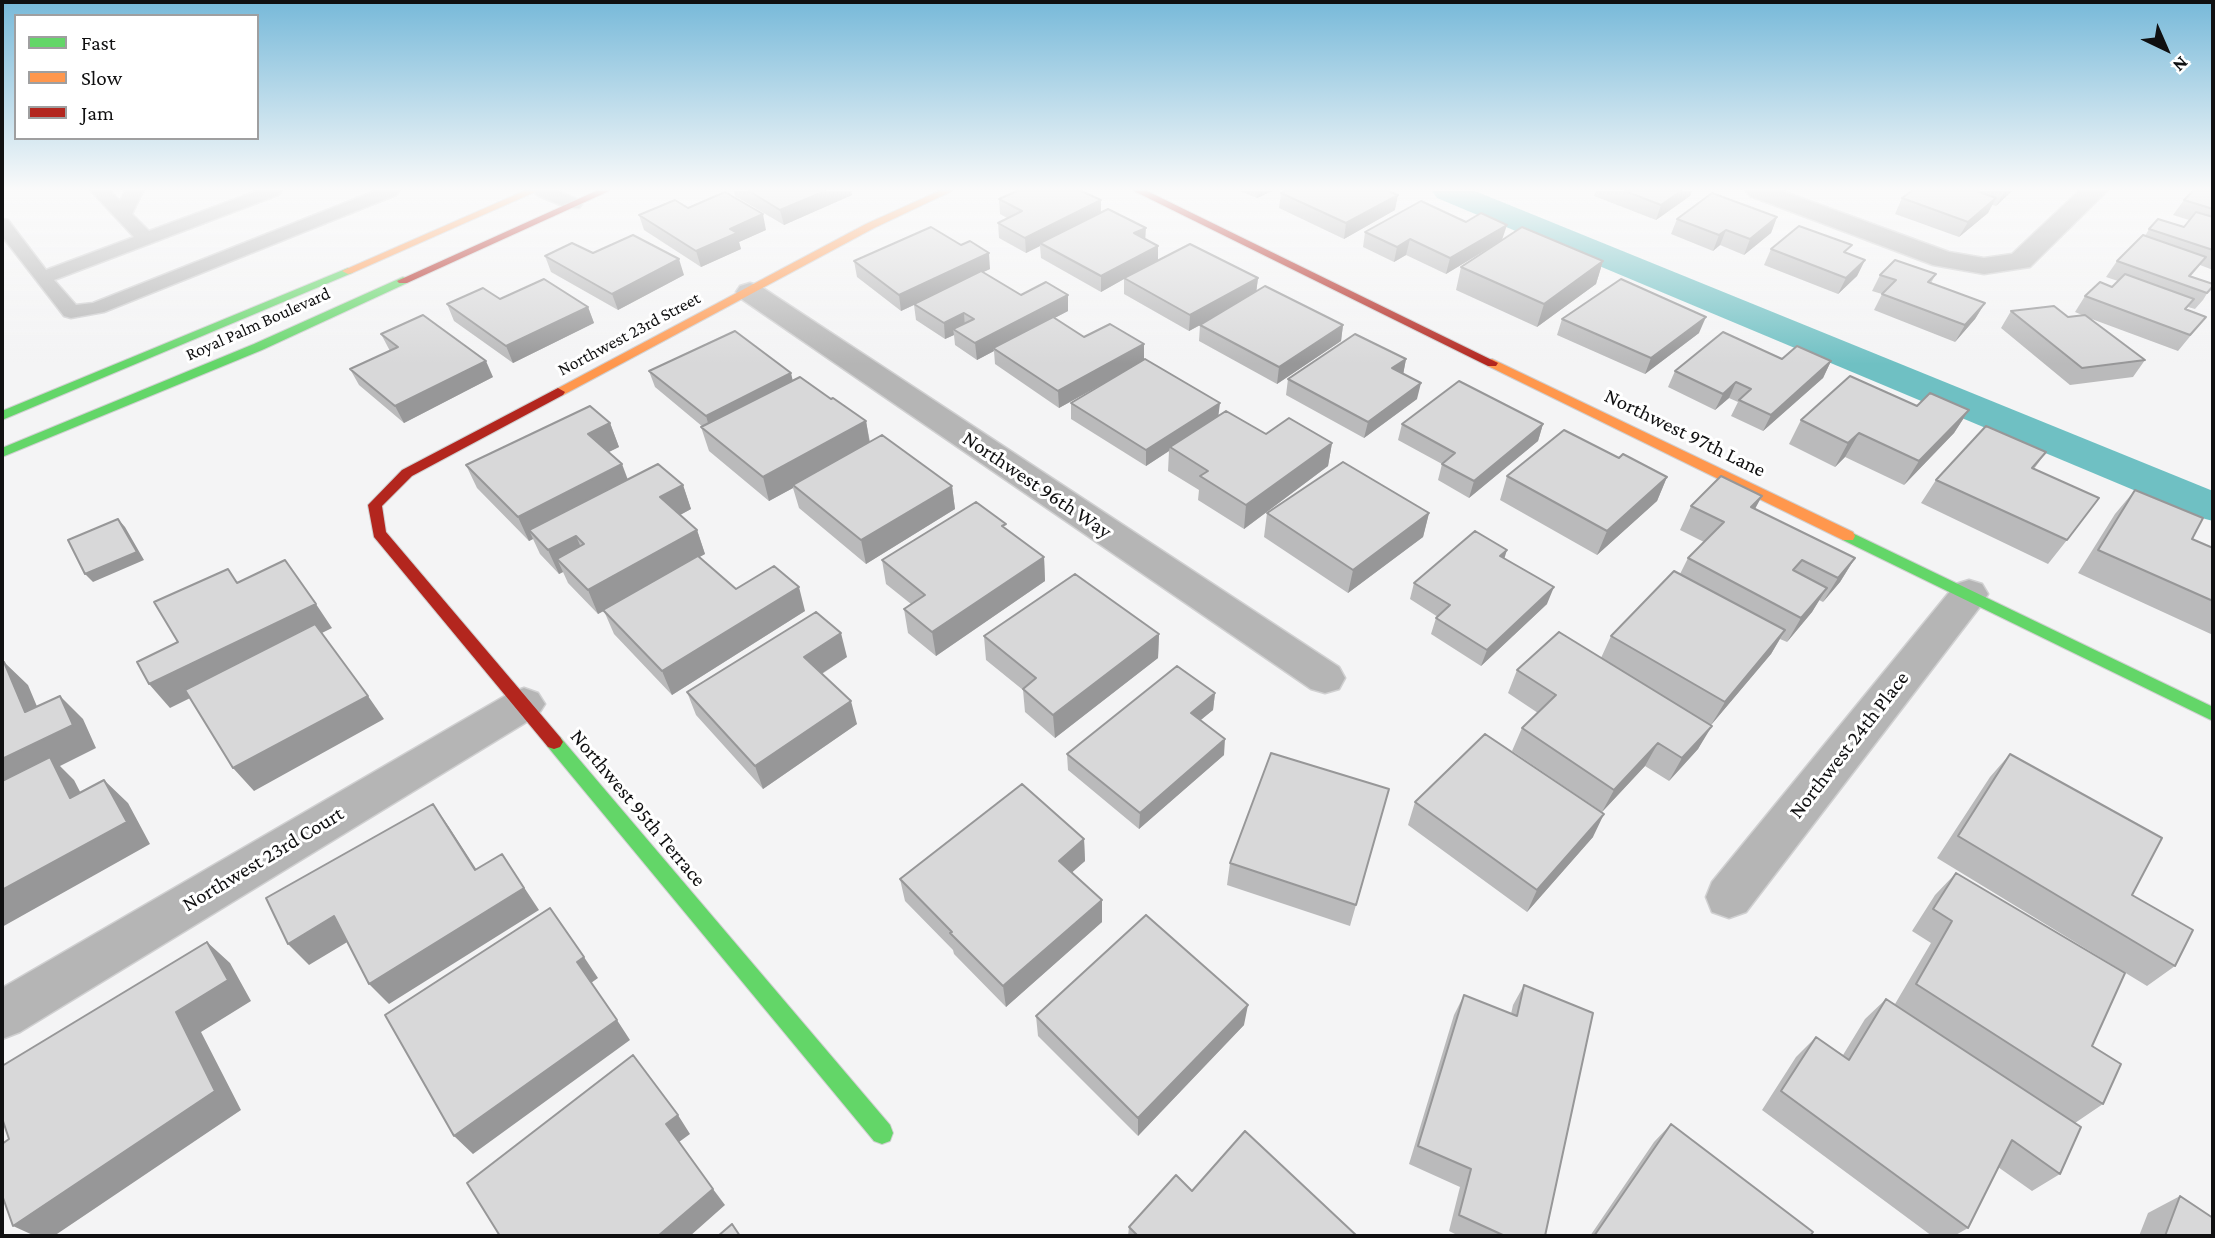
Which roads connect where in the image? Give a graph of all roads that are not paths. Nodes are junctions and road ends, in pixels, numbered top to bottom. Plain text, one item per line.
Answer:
1 (20, 249) edge
2 (118, 249) edge
3 (245, 249) edge
4 (400, 249) edge
5 (474, 249) edge
6 (829, 249) edge
7 (1258, 249) edge
8 (1915, 249) edge
9 (2033, 249) edge
10 (41, 278) junction
11 (750, 292) junction
12 (2, 416) edge
13 (2, 453) edge
14 (375, 505) joint
15 (1969, 594) junction
16 (1325, 678) dead end
17 (524, 704) junction
18 (2213, 715) edge
19 (1729, 897) dead end
20 (2, 1015) edge
21 (882, 1133) dead end

1 - 10 lane
2 - 10 lane
3 - 10 lane
4 - 12 street, Royal Palm Boulevard
5 - 13 street, Royal Palm Boulevard
6 - 11 street, Northwest 23rd Street
7 - 15 street, Northwest 97th Lane
8 - 9 street
11 - 14 street, Northwest 23rd Street
11 - 16 street, Northwest 96th Way
14 - 17 street, Northwest 95th Terrace
15 - 18 street, Northwest 97th Lane
15 - 19 street, Northwest 24th Place
17 - 20 street, Northwest 23rd Court
17 - 21 street, Northwest 95th Terrace

